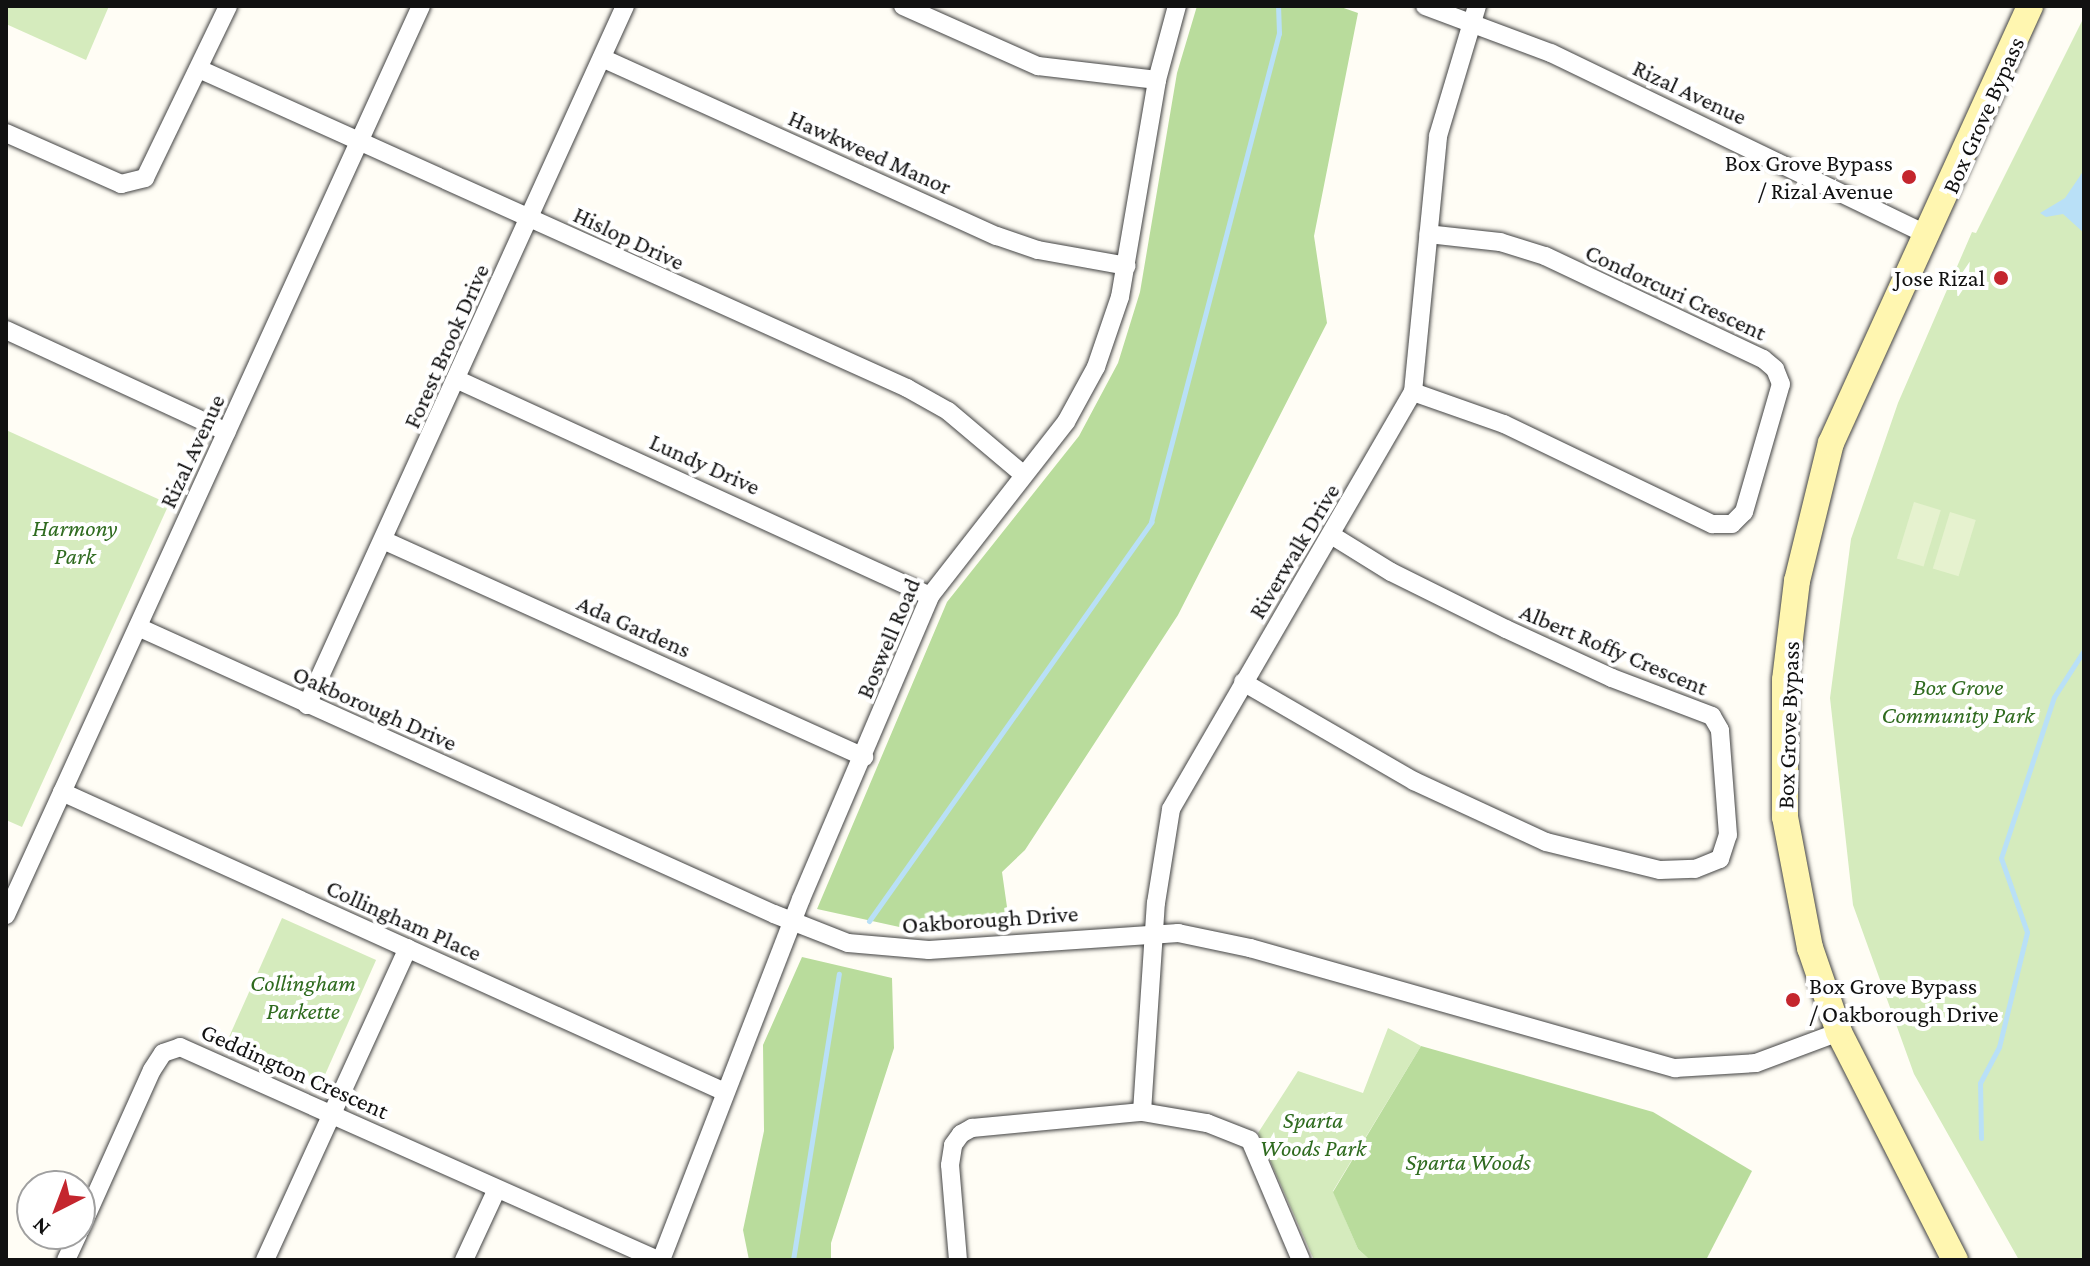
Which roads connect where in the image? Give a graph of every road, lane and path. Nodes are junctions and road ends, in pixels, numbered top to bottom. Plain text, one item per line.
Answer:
1 (228, 6) edge
2 (421, 6) edge
3 (625, 6) edge
4 (903, 6) edge
5 (1177, 6) edge
6 (1425, 6) edge
7 (2033, 8) edge
8 (1475, 14) edge
9 (602, 58) junction
10 (199, 69) junction
11 (1157, 80) junction
12 (6, 133) edge
13 (359, 142) junction
14 (530, 219) junction
15 (1428, 234) junction
16 (1929, 236) junction
17 (1127, 266) junction
18 (6, 330) edge
19 (458, 380) junction
20 (1413, 392) junction
21 (227, 432) junction
22 (1024, 475) junction
23 (1331, 535) junction
24 (383, 540) junction
25 (930, 596) junction
26 (138, 627) junction
27 (1243, 682) junction
28 (307, 705) junction
29 (864, 757) junction
30 (62, 792) junction
31 (6, 915) edge
32 (793, 923) junction
33 (1154, 934) junction
34 (408, 948) junction
35 (1839, 1032) junction
36 (725, 1092) junction
37 (1142, 1112) junction
38 (332, 1113) junction
39 (497, 1189) junction
40 (96, 1196) edge
41 (265, 1260) edge
42 (464, 1260) edge
43 (659, 1260) edge
44 (958, 1260) edge
45 (1301, 1260) edge
46 (1955, 1260) edge

1 - 10 street
2 - 13 street, Rizal Avenue
3 - 9 street, Forest Brook Drive
4 - 11 street
5 - 11 street, Boswell Road
6 - 8 street, Rizal Avenue
7 - 16 main road, Box Grove Bypass
8 - 15 street, Riverwalk Drive
8 - 16 street, Rizal Avenue
9 - 14 street, Forest Brook Drive
9 - 17 street, Hawkweed Manor
10 - 12 street
10 - 13 street, Hislop Drive
11 - 17 street, Boswell Road
13 - 14 street, Hislop Drive
13 - 21 street, Rizal Avenue
14 - 19 street, Forest Brook Drive
14 - 22 street, Hislop Drive
15 - 20 street, Riverwalk Drive
15 - 20 street, Condorcuri Crescent
16 - 35 main road, Box Grove Bypass
17 - 22 street, Boswell Road
18 - 21 street
19 - 24 street, Forest Brook Drive
19 - 25 street, Lundy Drive
20 - 23 street, Riverwalk Drive
21 - 26 street, Rizal Avenue
22 - 25 street, Boswell Road
23 - 27 street, Riverwalk Drive
23 - 27 street, Albert Roffy Crescent
24 - 28 street, Forest Brook Drive
24 - 29 street, Ada Gardens
25 - 29 street, Boswell Road
26 - 28 street, Oakborough Drive
26 - 30 street, Rizal Avenue
27 - 33 street, Riverwalk Drive
28 - 32 street, Oakborough Drive
29 - 32 street, Boswell Road
30 - 31 street, Rizal Avenue
30 - 34 street, Collingham Place
32 - 33 street, Oakborough Drive
32 - 36 street, Boswell Road
33 - 35 street, Oakborough Drive
33 - 37 street, Riverwalk Drive
34 - 36 street, Collingham Place
34 - 38 street
35 - 46 main road, Box Grove Bypass
36 - 43 street, Boswell Road
37 - 44 street
37 - 45 street
38 - 39 street, Geddington Crescent
38 - 40 street, Geddington Crescent
38 - 41 street
39 - 42 street
39 - 43 street, Geddington Crescent

